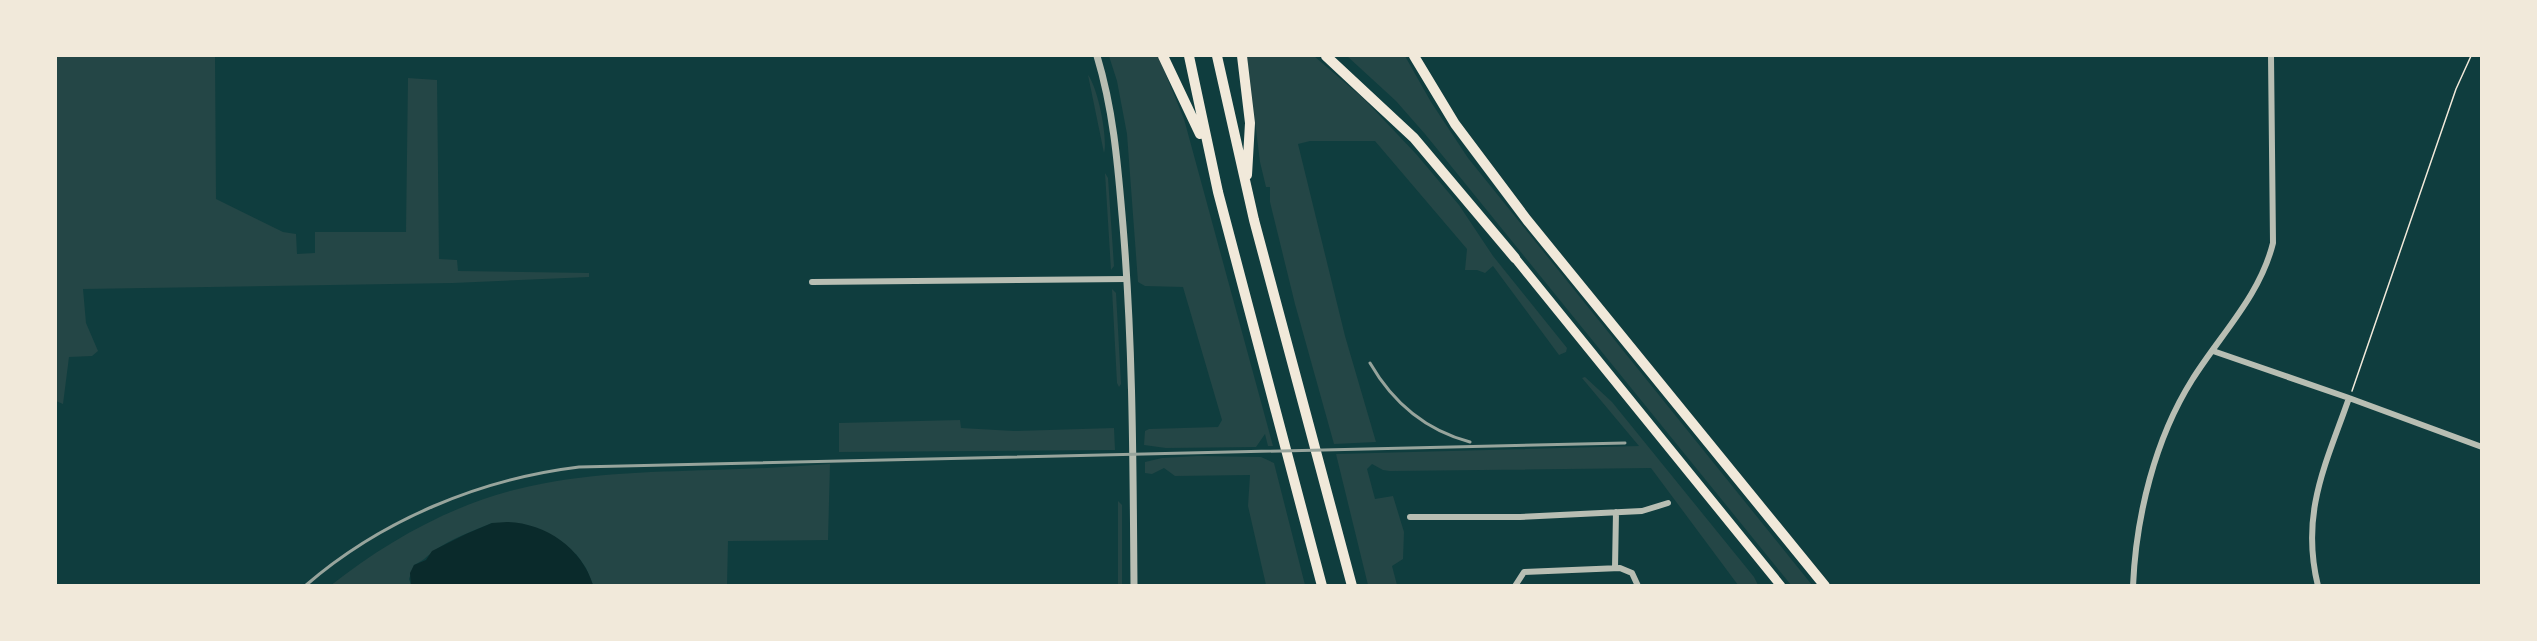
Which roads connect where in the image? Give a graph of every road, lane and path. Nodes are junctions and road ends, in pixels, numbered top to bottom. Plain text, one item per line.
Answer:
1 (1097, 56) edge
2 (1163, 56) edge
3 (1189, 56) edge
4 (1217, 56) edge
5 (1242, 56) edge
6 (1326, 56) edge
7 (1414, 56) edge
8 (2271, 56) edge
9 (2471, 56) edge
10 (1208, 151) junction
11 (1246, 187) junction
12 (1515, 258) joint
13 (1127, 279) junction
14 (812, 282) dead end
15 (2213, 351) junction
16 (2349, 398) junction
17 (2481, 447) edge
18 (1668, 503) dead end
19 (1616, 512) junction
20 (1410, 517) dead end
21 (1615, 568) junction
22 (1777, 582) edge
23 (1134, 585) edge
24 (1322, 585) edge
25 (1352, 585) edge
26 (1515, 585) edge
27 (1638, 585) edge
28 (1825, 585) edge
29 (2133, 585) edge
30 (2319, 585) edge

1 - 13 street
2 - 10 highway
3 - 10 highway
4 - 11 highway
5 - 11 highway
6 - 12 highway
7 - 28 highway
8 - 15 street
9 - 16 path
10 - 24 highway
11 - 25 highway
12 - 22 highway
13 - 14 street
13 - 23 street
15 - 16 street
15 - 29 street
16 - 17 street
16 - 30 street
18 - 19 street
19 - 20 street
19 - 21 street
21 - 26 street
21 - 27 street

